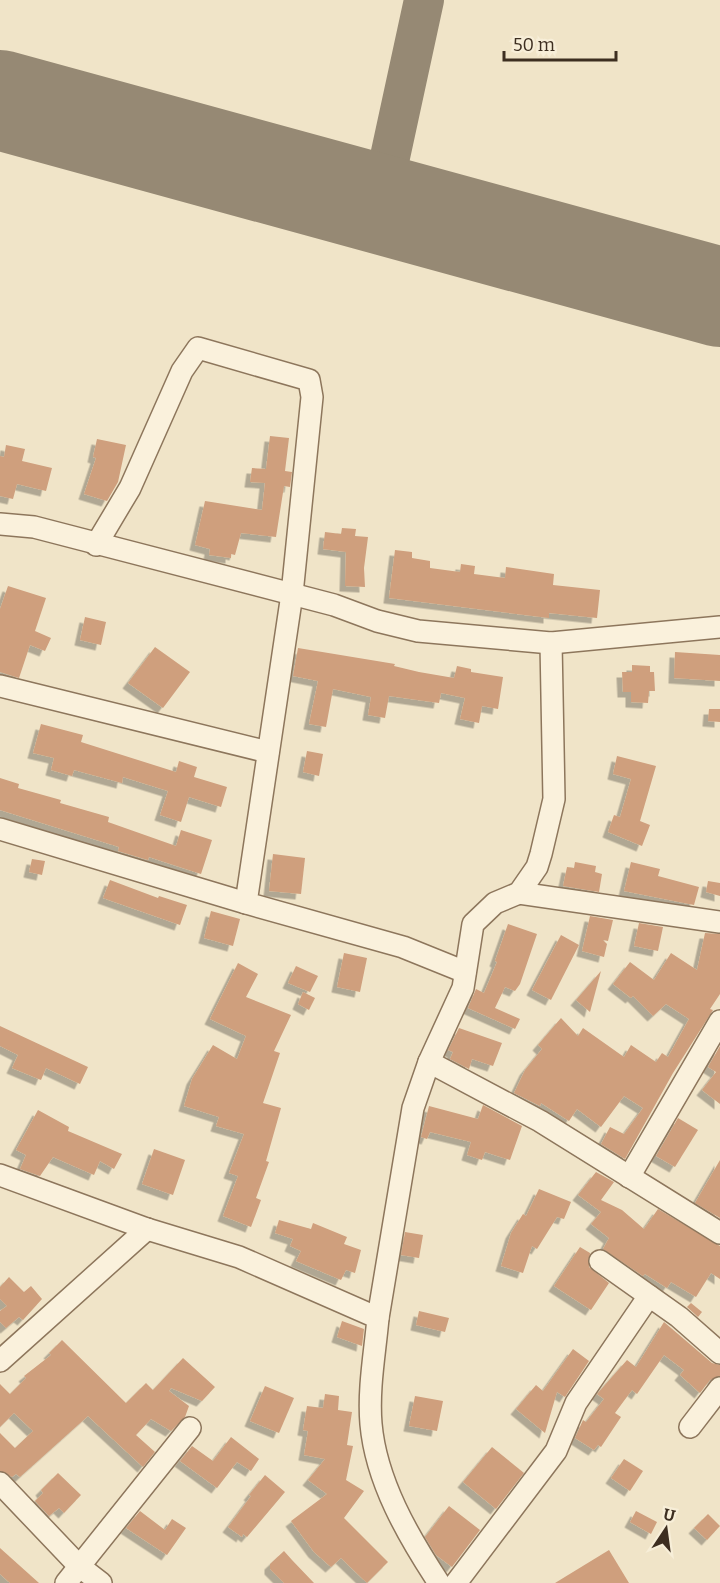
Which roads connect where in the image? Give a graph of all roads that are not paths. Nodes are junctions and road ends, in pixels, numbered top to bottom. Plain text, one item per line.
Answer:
1 (0, 524) edge
2 (96, 545) junction
3 (292, 594) junction
4 (720, 627) edge
5 (551, 643) junction
6 (0, 686) edge
7 (267, 752) junction
8 (0, 829) edge
9 (519, 893) junction
10 (246, 903) junction
11 (720, 922) edge
12 (465, 972) junction
13 (720, 1021) edge
14 (429, 1062) junction
15 (0, 1175) edge
16 (629, 1177) junction
17 (147, 1229) junction
18 (720, 1233) edge
19 (600, 1261) dead end
20 (649, 1296) junction
21 (378, 1318) junction
22 (720, 1353) edge
23 (0, 1361) edge
24 (720, 1388) edge
25 (690, 1427) dead end
26 (190, 1428) dead end
27 (0, 1483) edge
28 (79, 1566) junction
29 (66, 1583) edge
30 (101, 1583) edge
31 (439, 1583) edge
32 (456, 1583) edge

1 - 2 street
2 - 3 street
2 - 3 street
3 - 5 street
3 - 7 street
4 - 5 street
5 - 9 street
6 - 7 street
7 - 10 street
8 - 10 street
9 - 11 street
9 - 12 street
10 - 12 street
12 - 14 street
13 - 16 street
14 - 16 street
14 - 21 street
15 - 17 street
16 - 18 street
17 - 21 street
17 - 23 street
19 - 20 street
20 - 22 street
20 - 32 street
21 - 31 street
24 - 25 street
26 - 28 street
27 - 28 street
28 - 29 street
28 - 30 street

